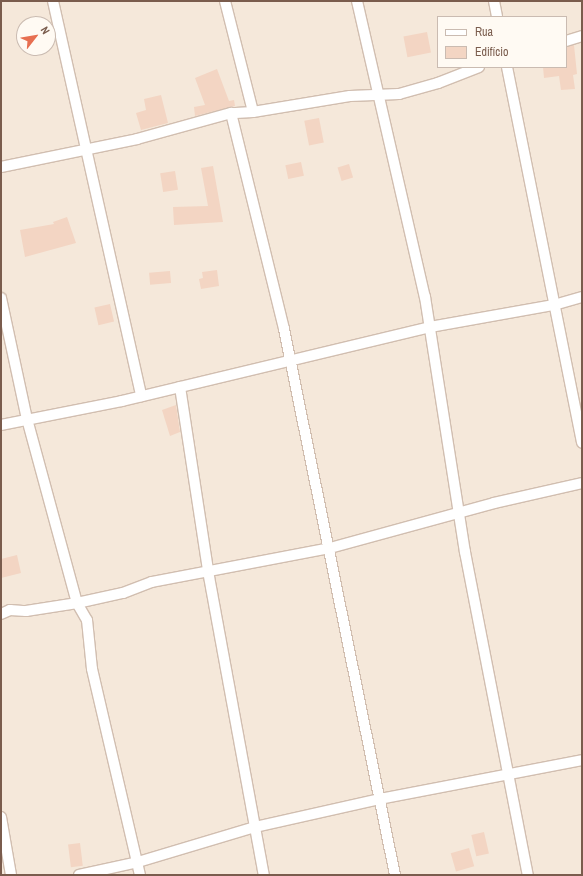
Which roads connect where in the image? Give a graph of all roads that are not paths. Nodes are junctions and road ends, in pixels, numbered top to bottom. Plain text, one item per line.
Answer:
1 (52, 1) edge
2 (225, 1) edge
3 (357, 1) edge
4 (494, 1) edge
5 (497, 16) edge
6 (582, 36) edge
7 (567, 41) edge
8 (476, 68) edge
9 (507, 68) edge
10 (380, 94) junction
11 (253, 112) junction
12 (231, 114) junction
13 (86, 150) junction
14 (1, 167) edge
15 (582, 297) edge
16 (1, 298) edge
17 (554, 305) junction
18 (430, 327) junction
19 (290, 360) junction
20 (180, 387) junction
21 (142, 396) junction
22 (27, 419) junction
23 (1, 425) edge
24 (582, 442) edge
25 (582, 483) edge
26 (459, 515) junction
27 (330, 548) junction
28 (208, 571) junction
29 (77, 603) junction
30 (1, 614) edge
31 (582, 760) edge
32 (507, 773) junction
33 (380, 799) junction
34 (1, 817) edge
35 (255, 827) junction
36 (138, 862) junction
37 (10, 875) edge
38 (79, 875) edge
39 (140, 875) edge
40 (264, 875) edge
41 (395, 875) edge
42 (528, 875) edge

1 - 13 street
2 - 11 street
3 - 10 street
4 - 5 street
6 - 7 street
8 - 10 street
9 - 17 street
10 - 11 street
10 - 18 street
11 - 12 street
12 - 13 street
12 - 19 street
13 - 14 street
13 - 21 street
15 - 17 street
16 - 22 street
17 - 18 street
17 - 24 street
18 - 19 street
18 - 26 street
19 - 20 street
19 - 27 street
20 - 21 street
20 - 28 street
21 - 22 street
22 - 23 street
22 - 29 street
25 - 26 street
26 - 27 street
26 - 32 street
27 - 28 street
27 - 33 street
28 - 29 street
28 - 35 street
29 - 30 street
29 - 36 street
31 - 32 street
32 - 33 street
32 - 42 street
33 - 35 street
33 - 41 street
34 - 37 street
35 - 36 street
35 - 40 street
36 - 38 street
36 - 39 street

